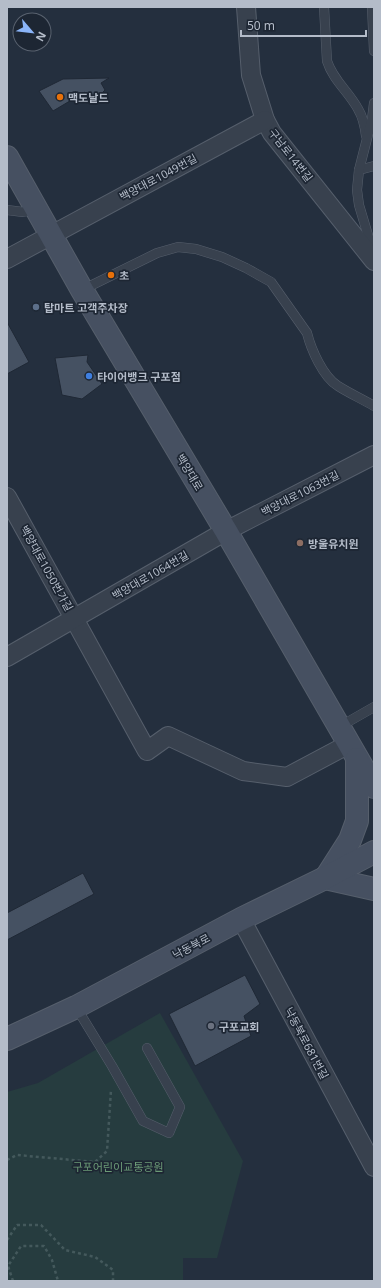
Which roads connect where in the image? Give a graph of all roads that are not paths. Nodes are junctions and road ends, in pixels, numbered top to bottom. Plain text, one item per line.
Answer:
1 (246, 7) edge
2 (324, 7) edge
3 (372, 7) edge
4 (374, 51) edge
5 (374, 103) edge
6 (265, 120) junction
7 (367, 139) junction
8 (7, 157) edge
9 (374, 166) edge
10 (359, 170) junction
11 (36, 209) junction
12 (7, 210) edge
13 (51, 235) junction
14 (374, 258) edge
15 (7, 259) edge
16 (374, 261) edge
17 (82, 290) junction
18 (374, 406) edge
19 (374, 455) edge
20 (7, 497) edge
21 (226, 531) junction
22 (74, 619) junction
23 (7, 657) edge
24 (374, 707) edge
25 (355, 747) edge
26 (374, 787) edge
27 (374, 852) edge
28 (325, 878) junction
29 (374, 889) edge
30 (241, 920) junction
31 (76, 1007) junction
32 (7, 1039) edge
33 (147, 1048) dead end
34 (374, 1167) edge

1 - 6 street, 구남로14번길
2 - 7 lane
3 - 4 lane
5 - 7 lane
6 - 13 street, 백양대로1049번길
6 - 16 street, 구남로14번길
7 - 10 lane
8 - 11 main road, 백양대로
9 - 10 lane
10 - 14 lane
11 - 12 lane
11 - 13 main road, 백양대로
13 - 15 street, 백양대로1049번길
13 - 17 main road, 백양대로
17 - 18 lane
17 - 21 main road, 백양대로
19 - 21 street, 백양대로1063번길
20 - 22 street, 백양대로1050번가길
21 - 22 street, 백양대로1064번길
21 - 25 main road, 백양대로
22 - 23 street, 백양대로1064번길
22 - 25 street
24 - 25 lane
25 - 26 main road, 백양대로
25 - 28 main road
27 - 28 main road, 낙동북로
28 - 29 main road
28 - 30 main road, 낙동북로
30 - 31 main road, 낙동북로
30 - 34 street, 낙동북로681번길
31 - 32 main road, 낙동북로
31 - 33 lane

